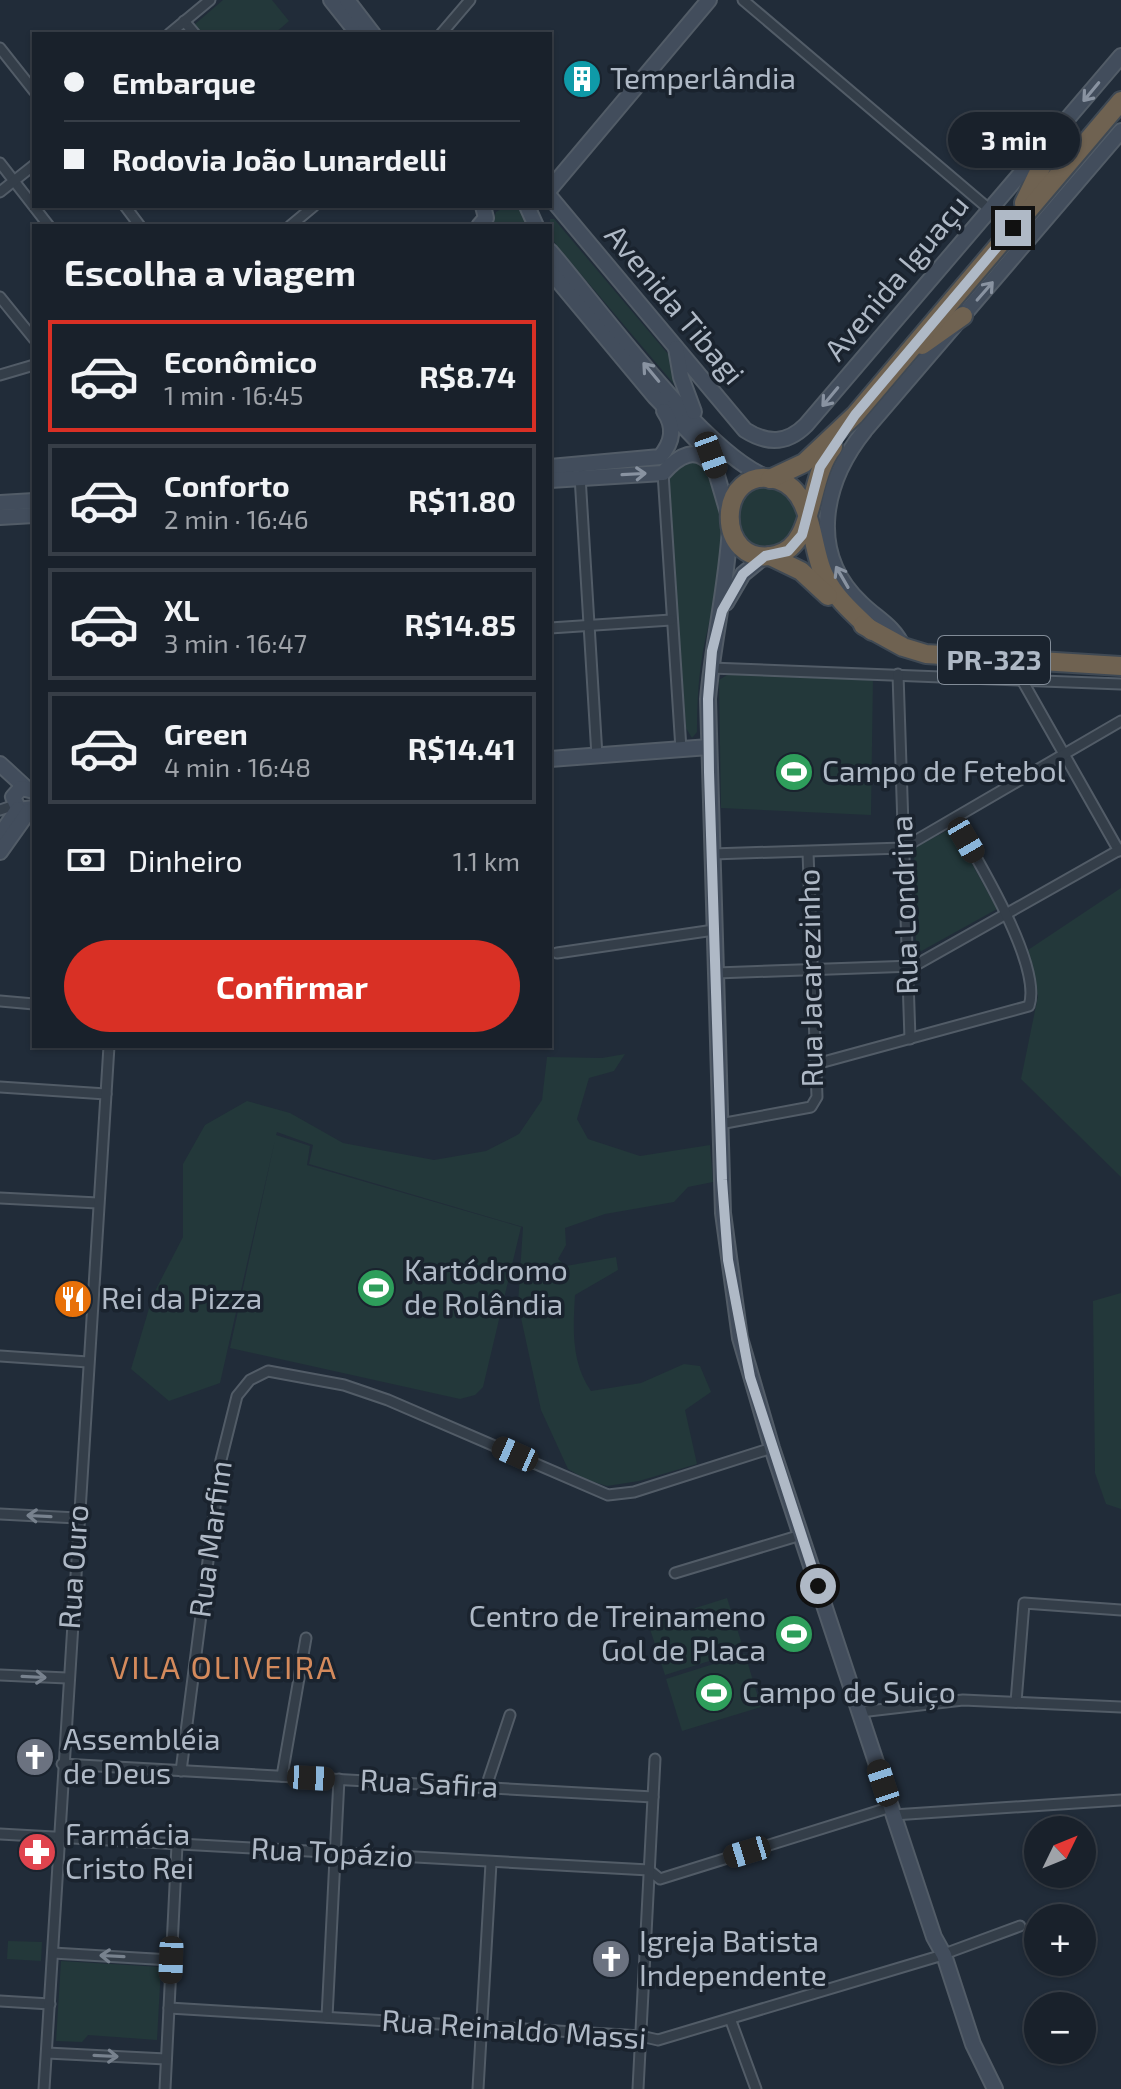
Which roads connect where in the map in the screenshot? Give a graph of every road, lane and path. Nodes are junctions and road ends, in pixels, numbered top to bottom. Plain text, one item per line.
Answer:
1 (210, 0) edge
2 (331, 0) edge
3 (347, 0) edge
4 (470, 0) edge
5 (709, 0) edge
6 (743, 0) edge
7 (184, 21) junction
8 (171, 32) edge
9 (193, 32) edge
10 (356, 32) edge
11 (371, 32) edge
12 (443, 32) edge
13 (0, 48) edge
14 (1121, 56) edge
15 (32, 88) edge
16 (1121, 101) edge
17 (1060, 128) junction
18 (1121, 131) edge
19 (0, 163) edge
20 (32, 167) edge
21 (14, 181) junction
22 (552, 187) edge
23 (0, 192) edge
24 (552, 199) edge
25 (32, 204) edge
26 (35, 208) edge
27 (312, 208) edge
28 (989, 209) junction
29 (47, 224) edge
30 (295, 224) edge
31 (1013, 228) junction
32 (552, 253) edge
33 (552, 273) edge
34 (0, 297) edge
35 (963, 316) junction
36 (32, 337) edge
37 (676, 348) junction
38 (900, 361) junction
39 (32, 366) edge
40 (0, 375) edge
41 (655, 397) junction
42 (855, 415) junction
43 (705, 429) junction
44 (764, 440) joint
45 (552, 467) edge
46 (579, 471) junction
47 (663, 473) junction
48 (718, 473) junction
49 (552, 479) edge
50 (770, 479) junction
51 (32, 501) edge
52 (0, 503) edge
53 (32, 515) edge
54 (0, 517) edge
55 (807, 518) junction
56 (729, 520) junction
57 (768, 556) junction
58 (722, 611) junction
59 (671, 620) junction
60 (590, 626) junction
61 (552, 628) edge
62 (872, 631) junction
63 (903, 647) junction
64 (1121, 666) edge
65 (711, 668) junction
66 (898, 674) junction
67 (1022, 680) junction
68 (1121, 684) edge
69 (1121, 721) edge
70 (709, 747) junction
71 (681, 749) junction
72 (1064, 755) junction
73 (597, 756) junction
74 (552, 759) edge
75 (0, 764) edge
76 (29, 789) edge
77 (16, 807) edge
78 (954, 819) junction
79 (0, 835) edge
80 (903, 848) junction
81 (1120, 850) edge
82 (0, 852) edge
83 (808, 852) junction
84 (712, 854) junction
85 (1009, 915) junction
86 (714, 930) junction
87 (557, 953) dead end
88 (907, 967) junction
89 (812, 970) junction
90 (716, 973) junction
91 (0, 1001) edge
92 (32, 1004) edge
93 (910, 1039) junction
94 (109, 1048) edge
95 (816, 1064) junction
96 (0, 1087) edge
97 (106, 1094) junction
98 (720, 1124) junction
99 (0, 1198) edge
100 (98, 1203) junction
101 (0, 1356) edge
102 (88, 1362) junction
103 (772, 1448) junction
104 (0, 1514) edge
105 (77, 1518) junction
106 (801, 1535) junction
107 (675, 1573) dead end
108 (1121, 1610) edge
109 (306, 1638) dead end
110 (0, 1675) edge
111 (67, 1678) junction
112 (1016, 1702) junction
113 (1121, 1707) edge
114 (860, 1712) junction
115 (510, 1715) dead end
116 (655, 1759) dead end
117 (62, 1764) junction
118 (181, 1771) junction
119 (282, 1776) junction
120 (339, 1779) junction
121 (486, 1787) junction
122 (653, 1797) junction
123 (1121, 1800) edge
124 (892, 1811) junction
125 (0, 1834) edge
126 (58, 1837) junction
127 (177, 1845) junction
128 (335, 1853) junction
129 (491, 1863) junction
130 (649, 1870) junction
131 (660, 1879) junction
132 (648, 1883) junction
133 (1020, 1926) dead end
134 (53, 1953) junction
135 (940, 1956) junction
136 (171, 1960) junction
137 (0, 2001) edge
138 (50, 2004) junction
139 (169, 2008) junction
140 (327, 2017) junction
141 (731, 2021) junction
142 (481, 2026) junction
143 (641, 2036) junction
144 (47, 2053) junction
145 (166, 2059) junction
146 (44, 2089) edge
147 (165, 2089) edge
148 (478, 2089) edge
149 (638, 2089) edge
150 (756, 2089) edge
151 (987, 2089) edge
152 (995, 2089) edge

1 - 7 street
2 - 10 street
3 - 11 street
4 - 12 street
5 - 22 street
6 - 28 street
7 - 8 street
7 - 9 street
13 - 15 street
14 -> 17 street, Avenida Iguaçu
16 - 31 highway
17 - 28 street, Avenida Iguaçu
17 - 31 highway
35 -> 18 street
19 - 21 street
20 - 21 street
21 - 23 street
21 - 25 street
24 - 37 street, Avenida Tibagi
26 - 29 street
27 - 30 street
28 -> 44 street, Avenida Iguaçu
31 - 38 highway
43 -> 32 street
33 - 41 street
34 - 36 street
35 - 38 highway
63 -> 35 street
37 - 43 street
37 - 44 street, Avenida Tibagi
38 - 42 highway
39 - 40 street
41 - 46 street
41 - 48 street
42 - 50 highway
42 - 55 highway
43 - 50 street
45 - 46 street
46 -> 47 street
46 - 49 street
46 - 60 street
47 - 48 street
47 - 59 street
48 - 56 street
50 - 55 highway
50 - 56 highway
51 - 52 street
53 - 54 street
55 - 57 highway
55 - 62 highway, PR-323
56 - 57 highway
56 - 58 street
57 - 58 street
57 - 62 highway, PR-323
58 - 65 street
59 - 60 street
59 - 71 street
60 - 61 street
60 - 73 street
62 - 63 highway, PR-323
63 - 64 highway, PR-323
65 - 66 street
65 - 70 street
66 - 67 street
66 - 80 street, Rua Londrina
67 - 68 street
67 - 72 street
69 - 72 street
70 - 71 street
70 - 84 street
71 - 73 street
72 - 78 street
72 - 81 street
73 - 74 street
75 - 76 street
76 - 77 street
77 - 79 street
77 - 82 street
78 - 80 street
78 - 85 street
80 - 83 street
80 - 88 street, Rua Londrina
81 - 85 street
83 - 84 street
83 - 89 street, Rua Jacarezinho
84 - 86 street
85 - 88 street
85 - 93 street
86 - 87 street
86 - 90 street
88 - 89 street
88 - 93 street, Rua Londrina
89 - 90 street
89 - 95 street, Rua Jacarezinho
90 - 98 street
91 - 92 street
93 - 95 street
94 - 97 street, Rua Ouro
95 - 98 street, Rua Jacarezinho
96 - 97 street
97 - 100 street, Rua Ouro
98 - 103 street
99 - 100 street
100 - 102 street, Rua Ouro
101 - 102 street
102 - 105 street, Rua Ouro
103 - 106 street
103 - 118 street, Rua Marfim
105 -> 104 street
105 - 111 street, Rua Ouro
106 - 107 street
106 - 114 street
108 - 112 street
109 - 119 street
110 -> 111 street
111 - 117 street, Rua Ouro
112 - 113 street
112 - 114 street
114 - 124 street
115 - 121 street
116 - 122 street
117 - 118 street, Rua Safira
117 - 126 street, Rua Ouro
118 - 119 street, Rua Safira
119 - 120 street, Rua Safira
120 - 121 street, Rua Safira
120 - 128 street
121 - 122 street, Rua Safira
122 - 130 street
123 - 124 street
124 - 131 street
124 - 135 street
125 - 126 street, Rua Topázio
126 - 127 street, Rua Topázio
126 - 134 street, Rua Ouro
127 - 128 street, Rua Topázio
127 - 136 street
128 - 129 street, Rua Topázio
128 - 140 street
129 - 130 street, Rua Topázio
129 - 142 street
130 - 131 street
130 - 132 street
131 - 132 street
132 - 143 street
133 - 135 street, Rua Reinaldo Massi
136 -> 134 street
134 - 138 street, Rua Ouro
135 - 141 street, Rua Reinaldo Massi
135 - 151 street
135 - 152 street
136 - 139 street
137 - 138 street
138 - 144 street, Rua Ouro
139 - 140 street, Rua Reinaldo Massi
139 - 145 street
140 - 142 street, Rua Reinaldo Massi
141 - 143 street, Rua Reinaldo Massi
141 - 150 street
142 - 143 street, Rua Reinaldo Massi
142 - 148 street
143 - 149 street
144 -> 145 street
144 - 146 street, Rua Ouro
145 - 147 street

